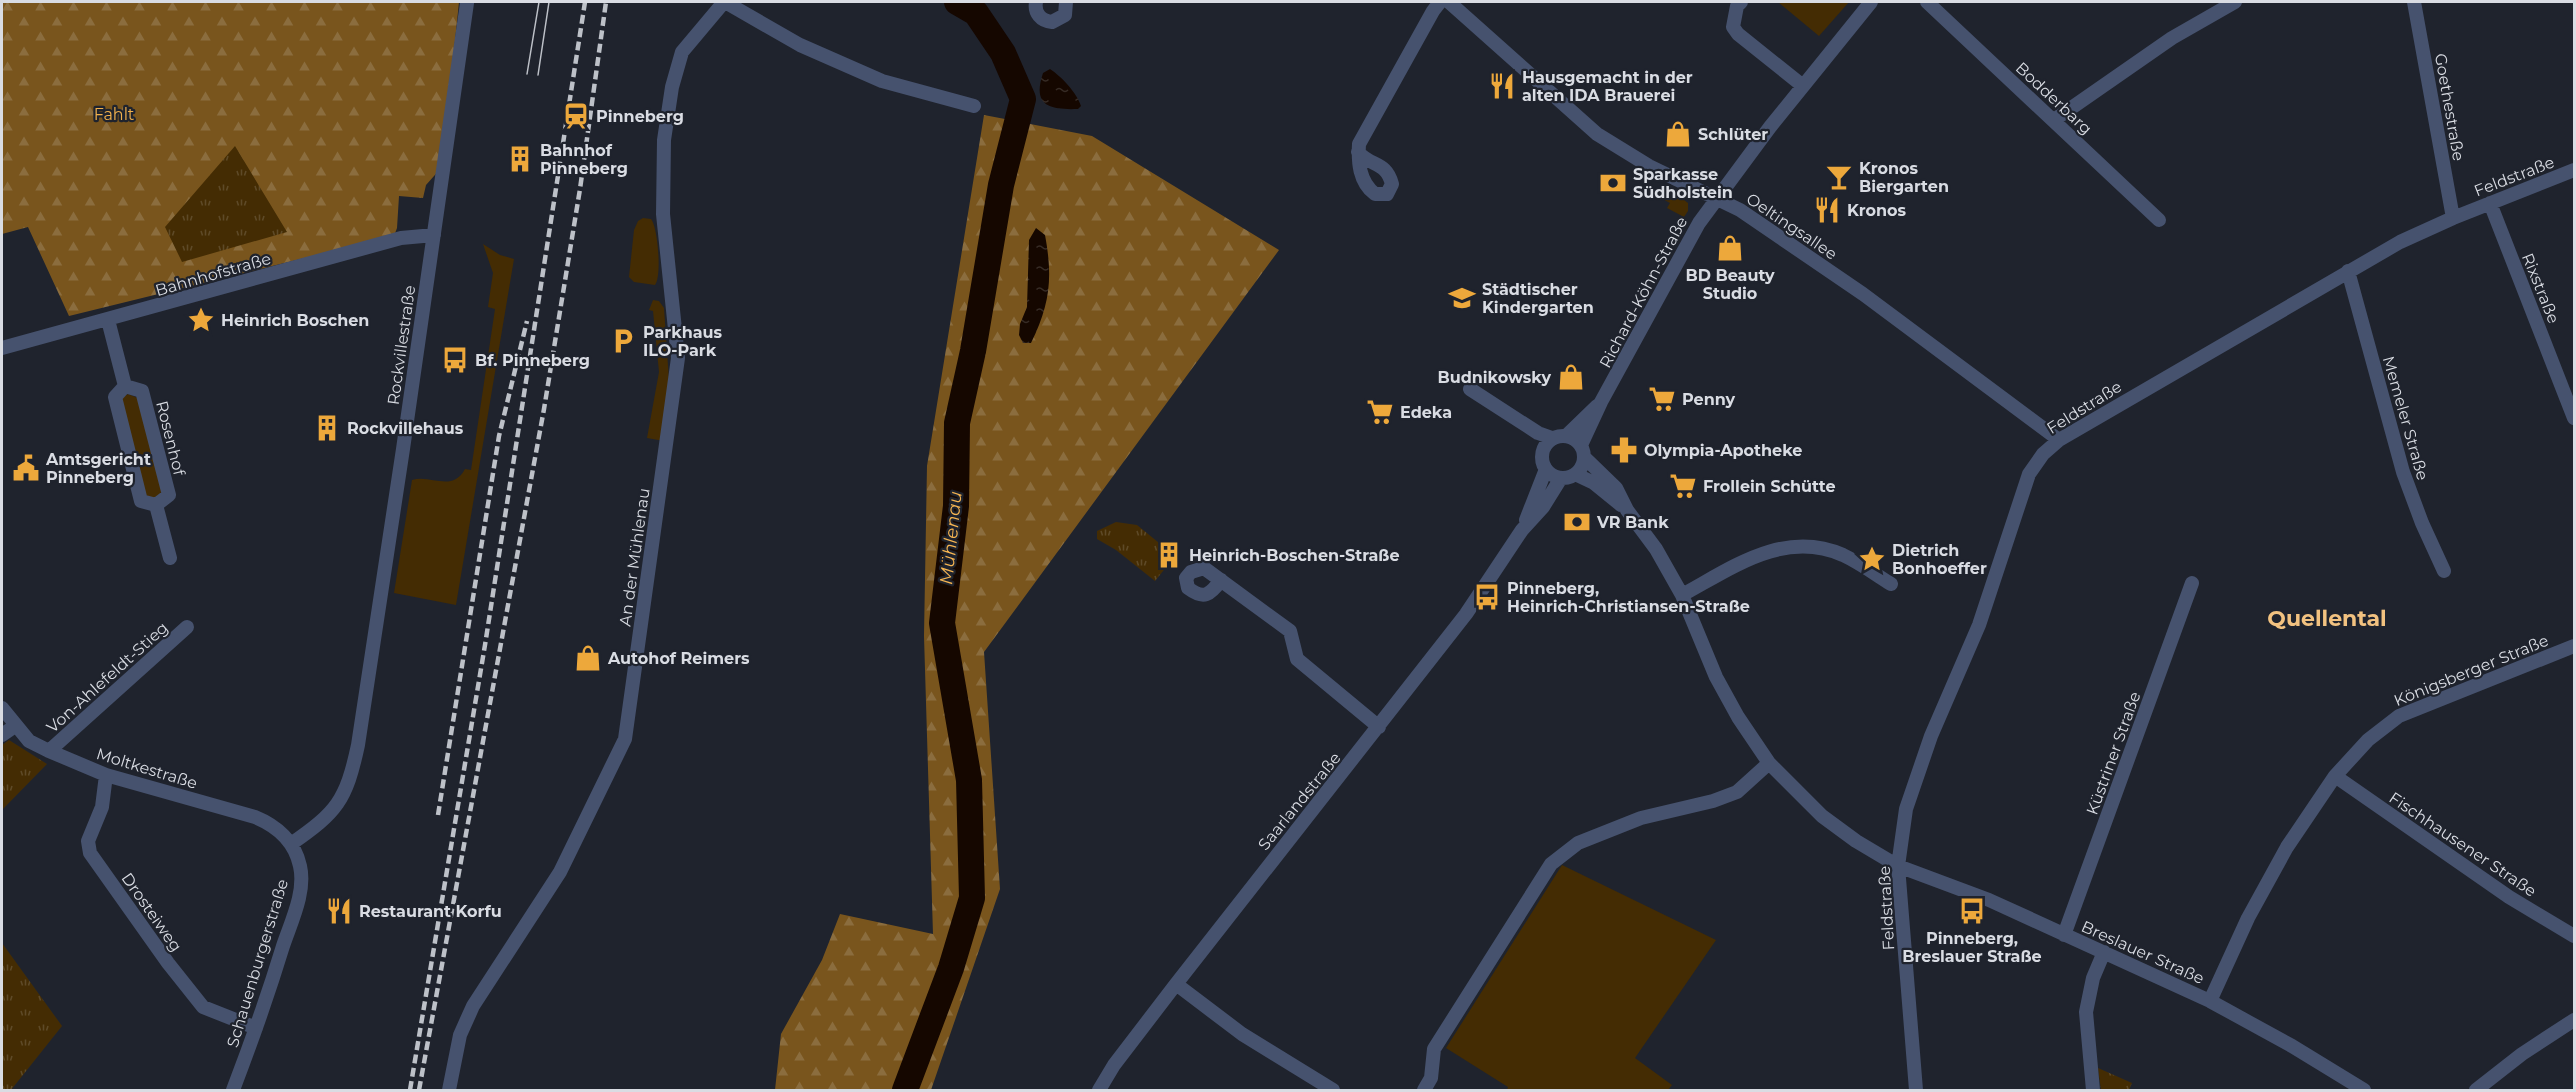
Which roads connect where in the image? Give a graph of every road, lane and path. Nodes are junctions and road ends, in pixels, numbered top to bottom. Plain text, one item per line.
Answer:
1 (725, 2) edge
2 (1036, 2) edge
3 (1066, 2) edge
4 (1440, 2) edge
5 (1449, 2) edge
6 (1741, 2) edge
7 (1871, 2) edge
8 (1927, 2) edge
9 (2235, 2) edge
10 (2414, 2) edge
11 (467, 3) dead end
12 (1803, 86) junction
13 (974, 106) dead end
14 (2054, 120) junction
15 (1358, 152) dead end
16 (2574, 170) edge
17 (1714, 199) junction
18 (2490, 203) junction
19 (2453, 218) junction
20 (2159, 220) dead end
21 (434, 235) junction
22 (2348, 271) junction
23 (108, 320) junction
24 (2, 348) edge
25 (125, 386) junction
26 (1470, 389) dead end
27 (1601, 402) junction
28 (1511, 416) junction
29 (2574, 418) edge
30 (1566, 436) junction
31 (1552, 438) junction
32 (2059, 440) junction
33 (1542, 451) junction
34 (1583, 451) junction
35 (1546, 469) junction
36 (1575, 474) junction
37 (1561, 478) junction
38 (156, 505) junction
39 (1627, 510) junction
40 (1522, 530) junction
41 (170, 558) dead end
42 (2444, 571) dead end
43 (1221, 580) dead end
44 (2192, 583) dead end
45 (1891, 584) dead end
46 (1682, 595) junction
47 (187, 627) dead end
48 (2574, 646) edge
49 (2, 708) edge
50 (15, 726) junction
51 (1379, 727) junction
52 (2, 735) edge
53 (49, 751) junction
54 (1769, 763) junction
55 (106, 775) junction
56 (2335, 776) junction
57 (291, 844) junction
58 (1898, 866) junction
59 (2064, 935) junction
60 (2574, 936) edge
61 (2104, 952) junction
62 (1176, 984) junction
63 (2210, 1001) junction
64 (2574, 1020) edge
65 (256, 1028) junction
66 (1315, 1086) edge
67 (233, 1090) edge
68 (449, 1090) edge
69 (1099, 1090) edge
70 (1333, 1090) edge
71 (1424, 1090) edge
72 (1916, 1090) edge
73 (2093, 1090) edge
74 (2364, 1090) edge
75 (2476, 1090) edge

1 - 13 street, An der Mühlenau
1 - 68 street, An der Mühlenau
2 - 3 street
4 - 15 street
5 - 17 street, Oeltingsallee
6 - 12 street
7 - 12 street, Richard-Köhn-Straße
8 - 14 street, Bodderbarg
9 - 14 street
10 - 19 street, Goethestraße
11 - 21 street, Rockvillestraße
12 - 17 street, Richard-Köhn-Straße
14 - 20 street, Bodderbarg
16 - 18 street, Feldstraße
17 - 27 street, Richard-Köhn-Straße
17 - 32 street, Oeltingsallee
18 - 19 street, Feldstraße
18 - 29 street, Rixstraße
19 - 22 street, Feldstraße
21 - 23 street, Bahnhofstraße
21 - 57 street, Rockvillestraße
22 - 32 street, Feldstraße
22 - 42 street, Memeler Straße
23 - 24 street, Bahnhofstraße
23 - 25 street
25 - 38 street
25 - 38 street, Rosenhof
26 - 28 street
27 - 30 street, Richard-Köhn-Straße
27 - 34 street, Richard-Köhn-Straße
28 - 31 street
28 - 33 street
30 - 31 street
30 - 34 street
31 - 33 street
32 - 58 street, Feldstraße
33 - 35 street
34 - 36 street
34 - 39 street
35 - 37 street
35 - 40 street, Saarlandstraße
36 - 37 street
36 - 39 street
37 - 40 street, Saarlandstraße
38 - 41 street
39 - 46 street, Breslauer Straße
40 - 51 street, Saarlandstraße
43 - 51 street
44 - 59 street, Küstriner Straße
45 - 46 street
46 - 54 street, Breslauer Straße
47 - 53 street, Von-Ahlefeldt-Stieg
48 - 56 street, Königsberger Straße
49 - 50 street, Moltkestraße
50 - 52 street
50 - 53 street, Moltkestraße
51 - 62 street, Saarlandstraße
53 - 55 street, Moltkestraße
54 - 58 street, Breslauer Straße
54 - 71 street
55 - 57 street, Moltkestraße
55 - 65 street, Drosteiweg
56 - 60 street, Fischhausener Straße
56 - 63 street, Königsberger Straße
57 - 65 street, Schauenburgerstraße
58 - 59 street, Breslauer Straße
58 - 72 street, Feldstraße
59 - 61 street, Breslauer Straße
61 - 63 street, Breslauer Straße
61 - 73 street
62 - 66 street
62 - 69 street, Saarlandstraße
63 - 74 street, Breslauer Straße
64 - 75 street
65 - 67 street, Schauenburgerstraße
66 - 70 street

